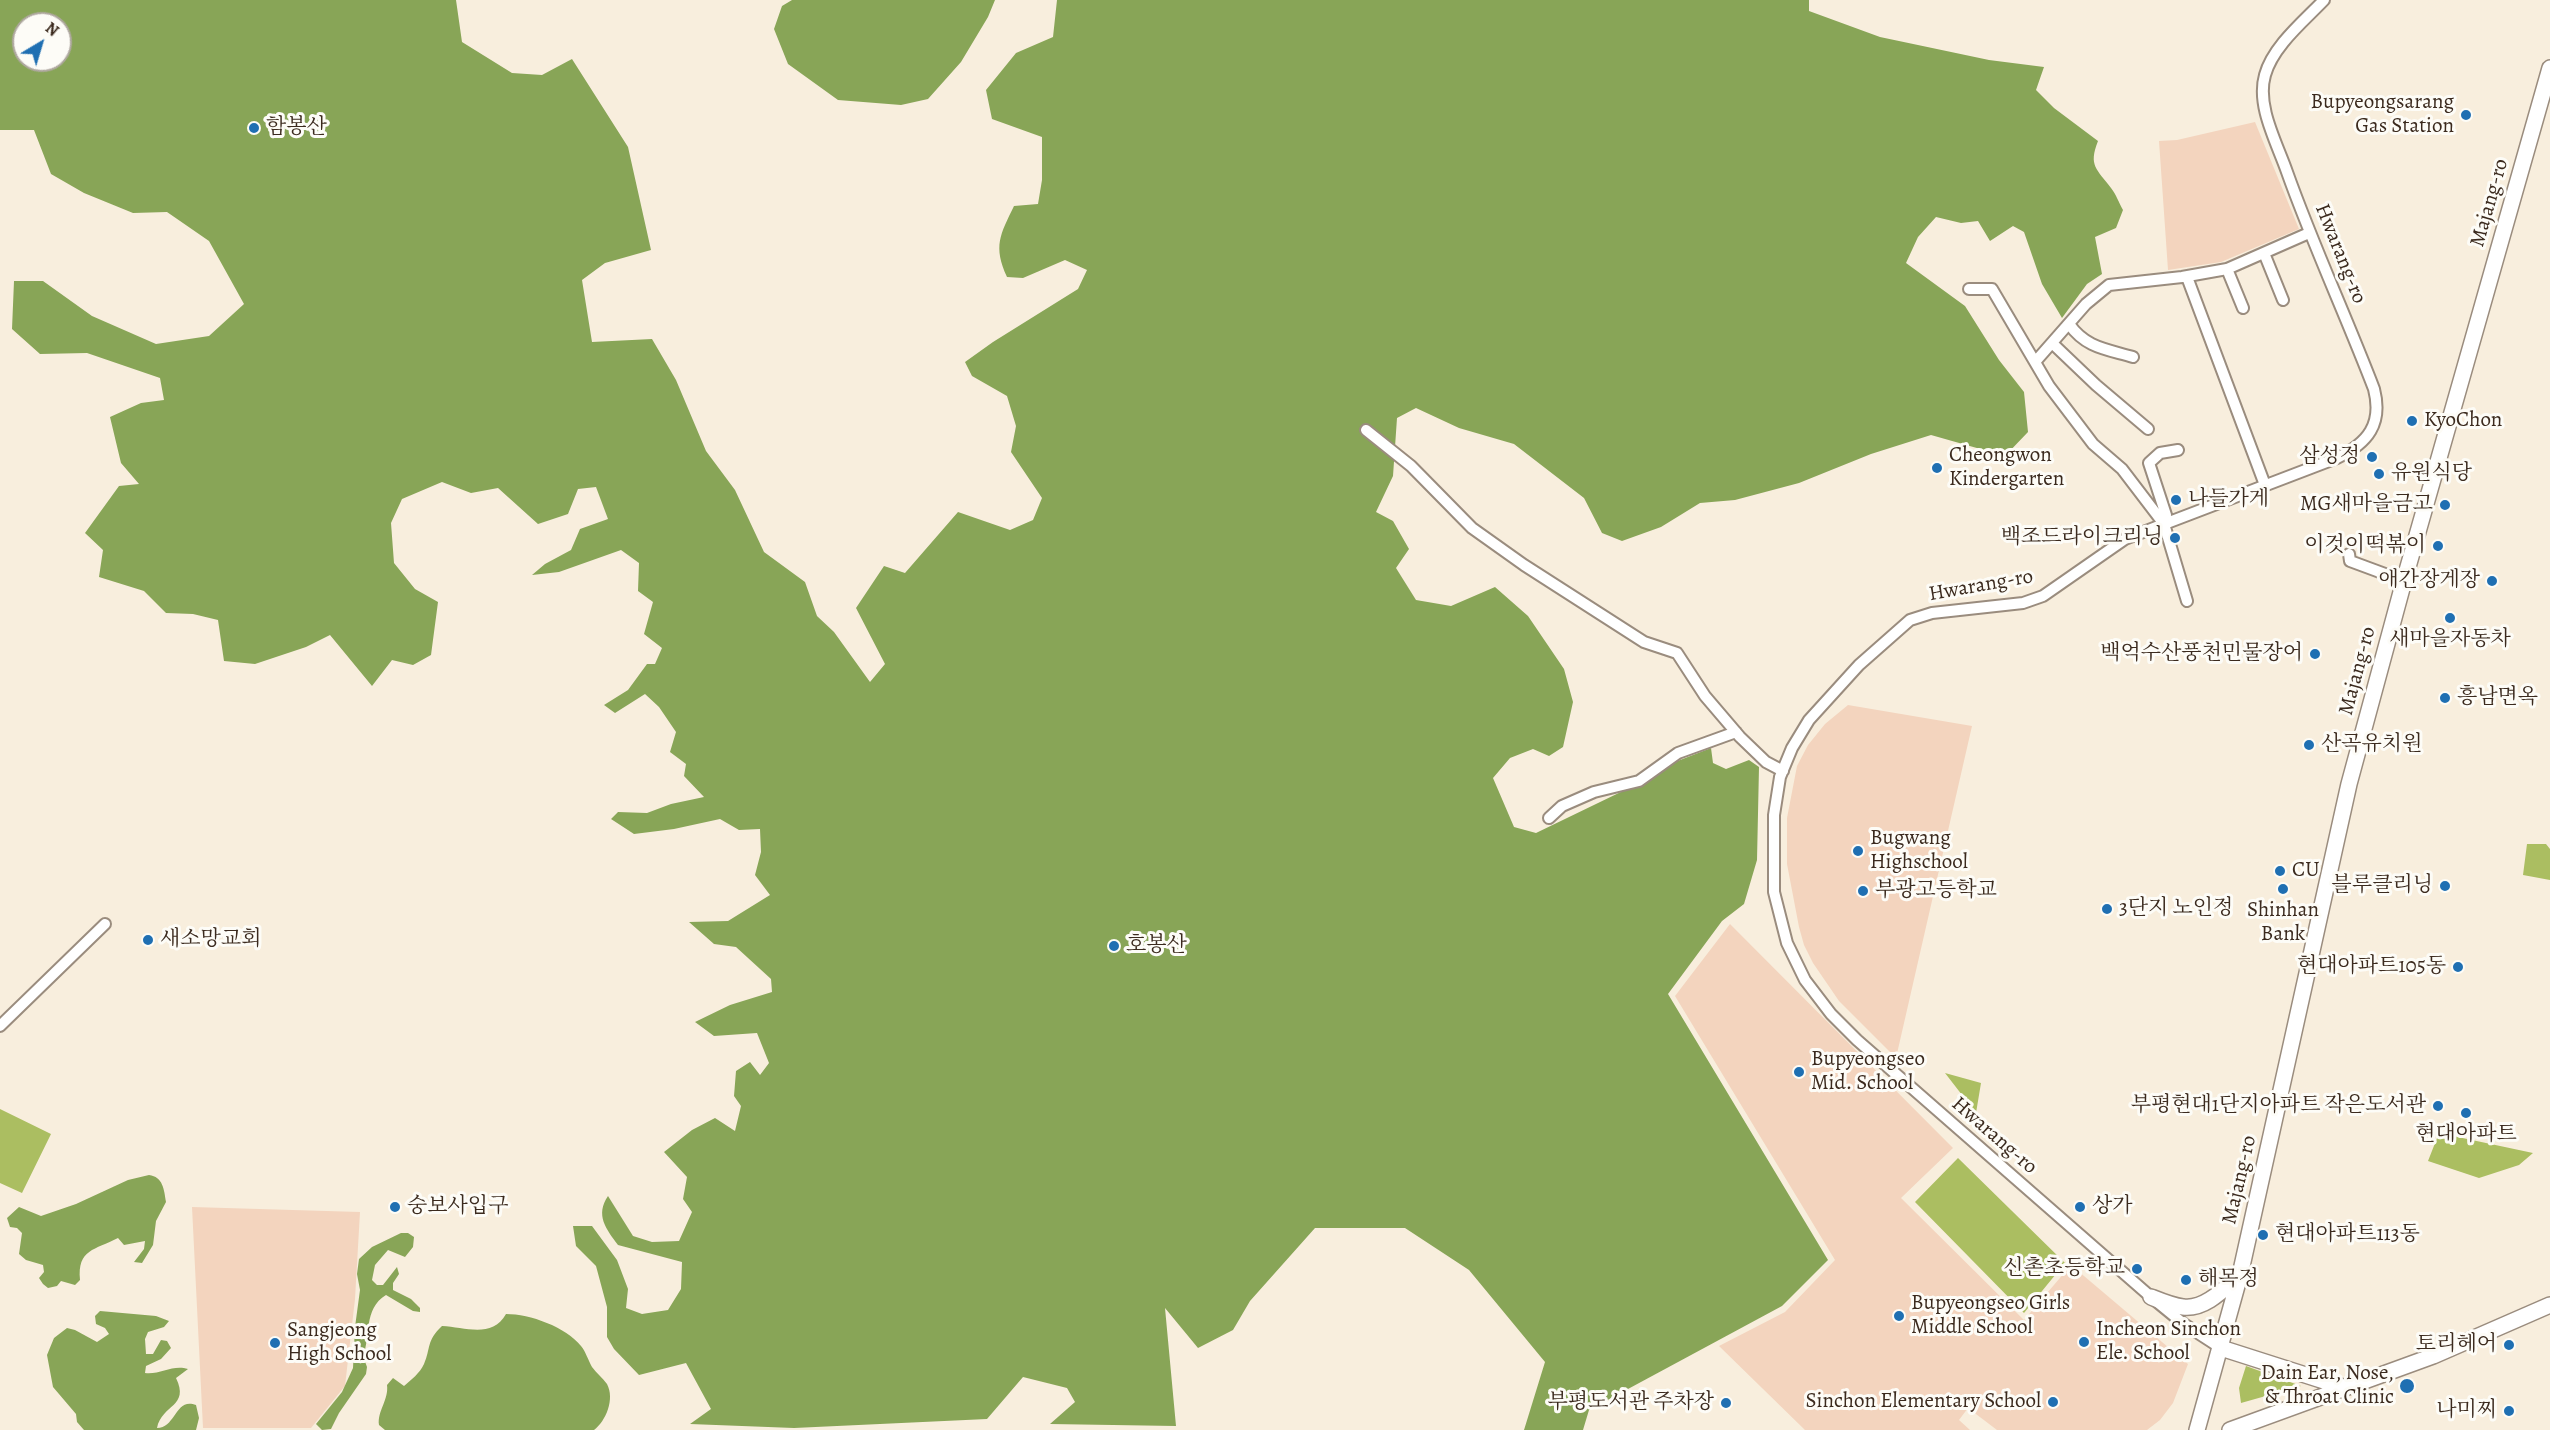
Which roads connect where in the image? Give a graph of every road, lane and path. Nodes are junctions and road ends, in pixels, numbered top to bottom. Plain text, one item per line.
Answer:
1 (2324, 0) edge
2 (2550, 68) edge
3 (2309, 233) junction
4 (2264, 253) junction
5 (2227, 269) junction
6 (2187, 277) junction
7 (1969, 289) dead end
8 (2283, 300) dead end
9 (2243, 308) dead end
10 (2068, 324) junction
11 (2052, 343) junction
12 (2133, 357) dead end
13 (2035, 362) junction
14 (2148, 429) dead end
15 (1366, 430) dead end
16 (2178, 450) dead end
17 (2265, 485) junction
18 (2164, 524) junction
19 (2349, 554) dead end
20 (2404, 581) junction
21 (2187, 601) dead end
22 (1736, 732) junction
23 (1783, 771) junction
24 (1549, 818) dead end
25 (105, 924) dead end
26 (0, 1026) edge
27 (2240, 1275) junction
28 (2151, 1298) junction
29 (2550, 1305) edge
30 (2222, 1348) junction
31 (2343, 1387) junction
32 (2252, 1425) edge
33 (2197, 1430) edge
34 (2230, 1430) edge

1 - 3 street, Hwarang-ro
2 - 20 main road, Majang-ro
3 - 4 street
3 - 17 street, Hwarang-ro
4 - 5 street
4 - 8 street
5 - 6 street
5 - 9 street
6 - 10 street
6 - 17 street
7 - 13 street
10 - 11 street
10 - 12 street
11 - 13 street
11 - 14 street
13 - 18 street
15 - 22 street
16 - 18 street
17 - 18 street, Hwarang-ro
18 - 21 street
18 - 23 street, Hwarang-ro
19 - 20 street
20 - 27 main road, Majang-ro
22 - 23 street
22 - 24 street
23 - 28 street, Hwarang-ro
25 - 26 street
27 - 28 main road
27 - 30 main road, Majang-ro
28 - 30 street, Hwarang-ro
29 - 31 main road
30 - 31 main road
30 - 33 main road, Majang-ro
31 - 32 main road
32 - 34 main road

